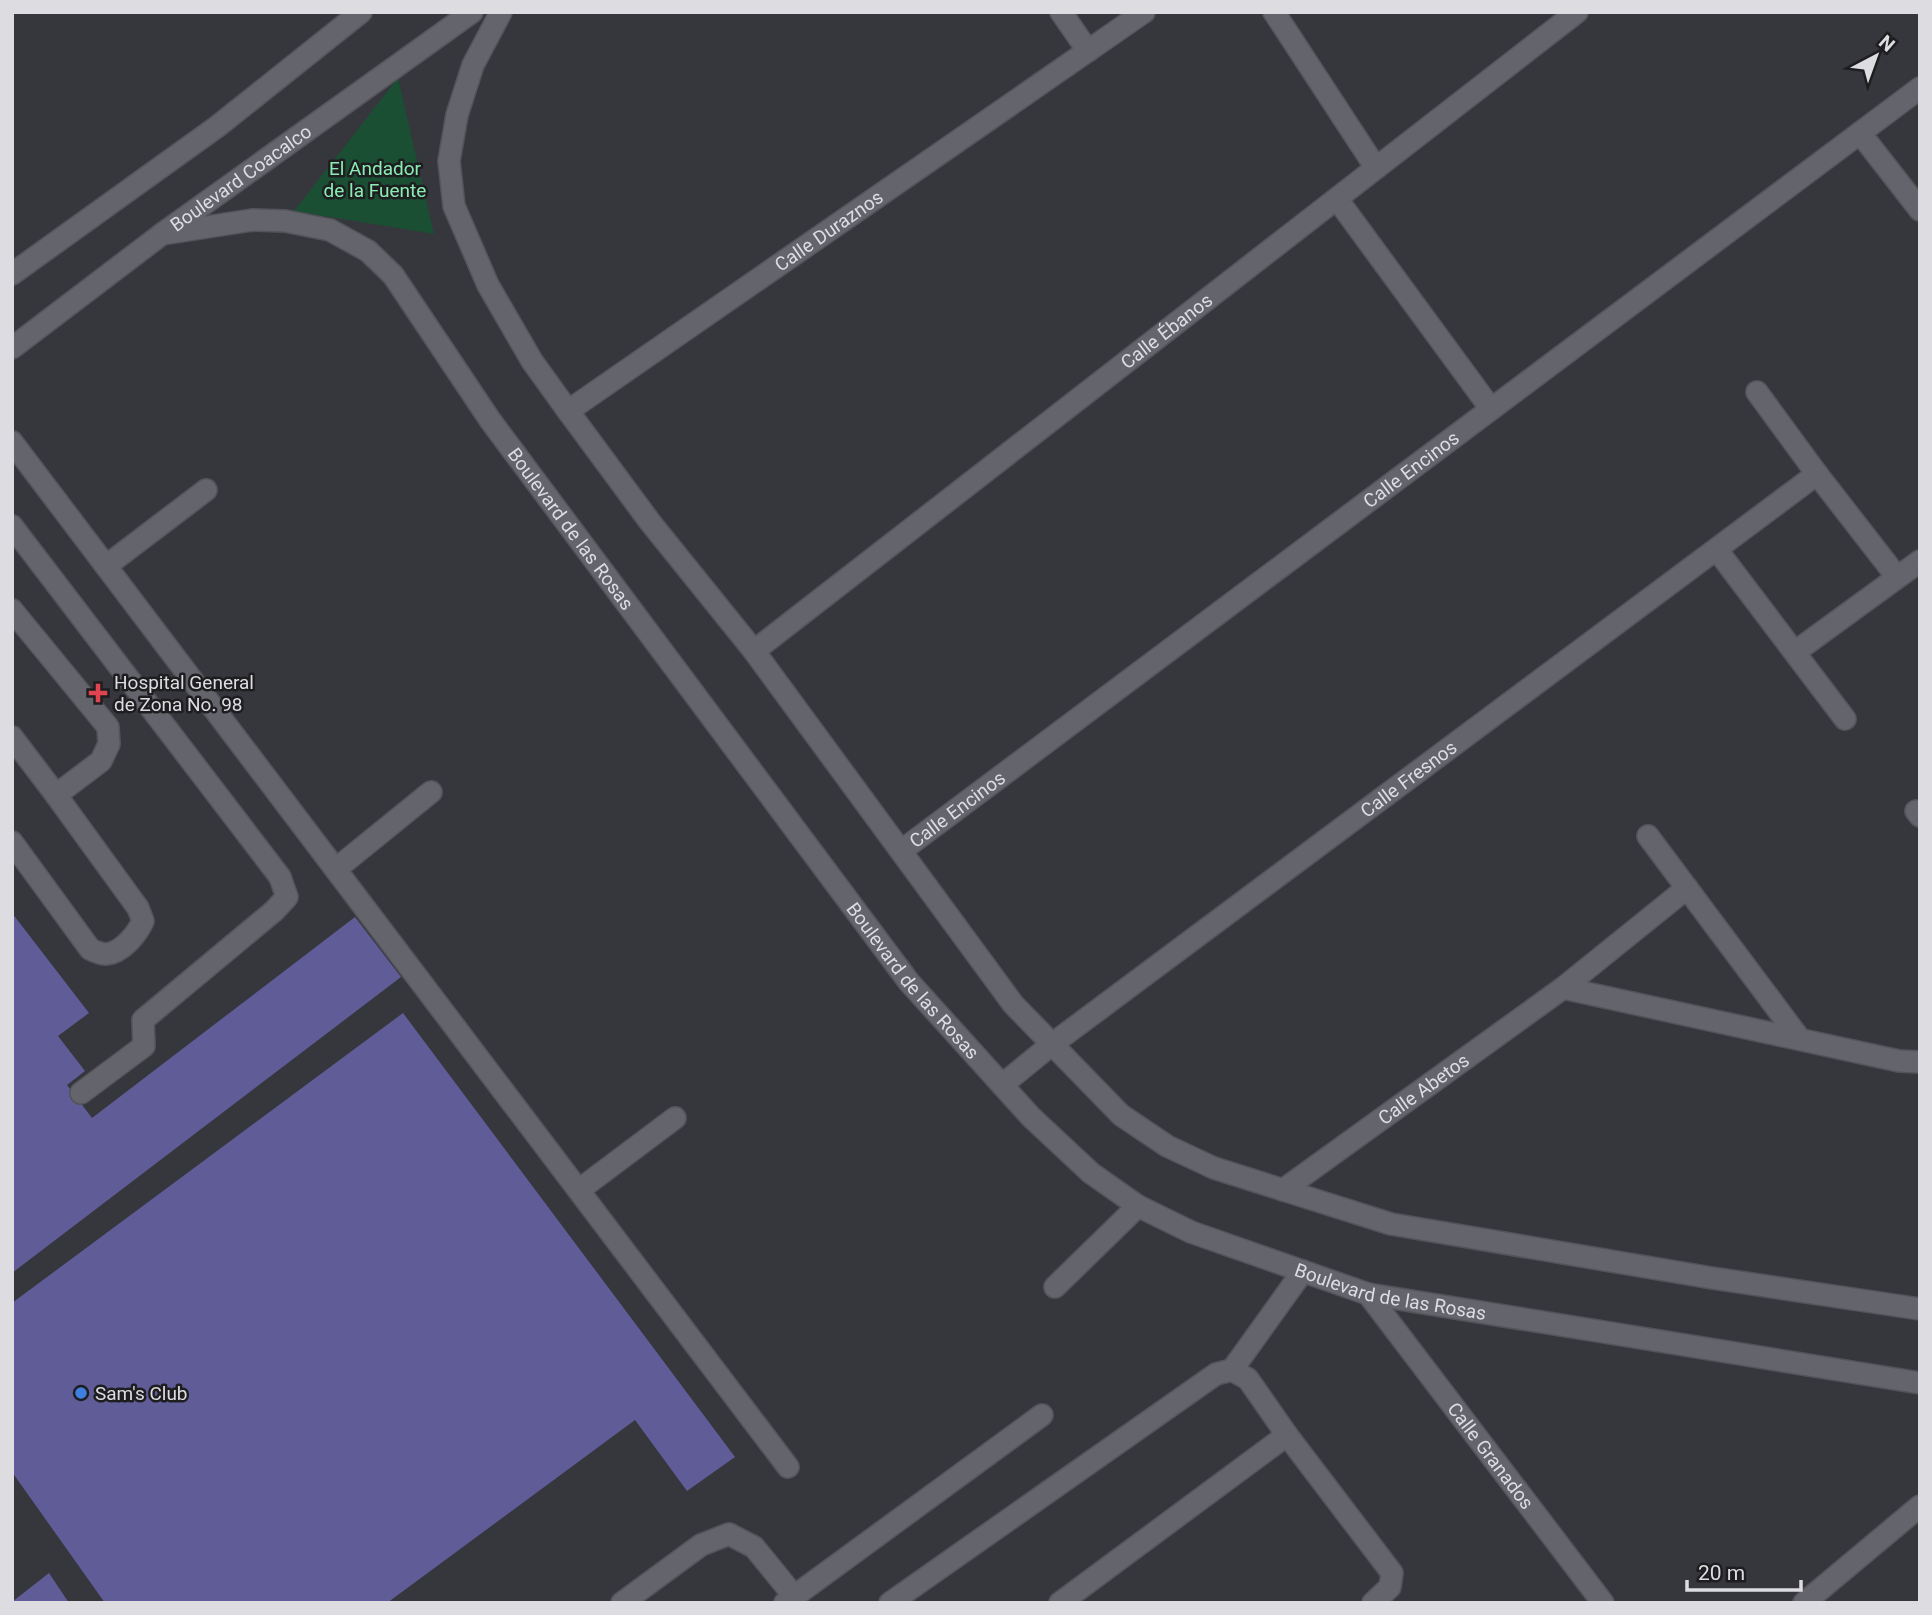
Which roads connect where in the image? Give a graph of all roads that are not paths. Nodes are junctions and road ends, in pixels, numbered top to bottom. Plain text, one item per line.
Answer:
1 (361, 12) edge
2 (472, 12) edge
3 (501, 12) edge
4 (1061, 12) edge
5 (1144, 12) edge
6 (1275, 12) edge
7 (1577, 12) edge
8 (1088, 51) junction
9 (1920, 88) edge
10 (1860, 133) junction
11 (1376, 168) junction
12 (1337, 199) junction
13 (1920, 210) edge
14 (162, 234) junction
15 (13, 271) edge
16 (12, 348) edge
17 (1757, 392) dead end
18 (1491, 409) junction
19 (568, 411) junction
20 (12, 442) edge
21 (1817, 474) junction
22 (206, 490) dead end
23 (12, 526) edge
24 (1717, 550) junction
25 (1920, 561) edge
26 (106, 566) junction
27 (1897, 577) junction
28 (12, 610) edge
29 (754, 651) junction
30 (1795, 652) junction
31 (1846, 719) dead end
32 (12, 737) edge
33 (431, 792) dead end
34 (56, 795) junction
35 (1648, 836) dead end
36 (12, 842) edge
37 (901, 851) junction
38 (336, 869) junction
39 (1687, 888) junction
40 (1563, 988) junction
41 (1799, 1038) junction
42 (1052, 1045) junction
43 (1920, 1062) edge
44 (1002, 1084) junction
45 (81, 1093) dead end
46 (675, 1118) dead end
47 (579, 1190) junction
48 (1283, 1190) junction
49 (1138, 1206) junction
50 (1303, 1272) junction
51 (1055, 1287) dead end
52 (1368, 1294) junction
53 (1920, 1309) edge
54 (1232, 1370) junction
55 (1920, 1383) edge
56 (1042, 1415) dead end
57 (1287, 1436) junction
58 (788, 1467) dead end
59 (1920, 1506) edge
60 (789, 1599) edge
61 (1601, 1601) edge
62 (621, 1603) edge
63 (890, 1603) edge
64 (1060, 1603) edge
65 (1373, 1603) edge
66 (1621, 1603) edge
67 (1804, 1603) edge

1 - 15 street
2 - 14 street, Boulevard Coacalco
3 - 19 street
4 - 8 street
5 - 8 street, Calle Duraznos
6 - 11 street
7 - 11 street, Calle Ébanos
8 - 19 street, Calle Duraznos
9 - 10 street, Calle Encinos
10 - 13 street
10 - 18 street, Calle Encinos
11 - 12 street, Calle Ébanos
12 - 18 street
12 - 29 street, Calle Ébanos
14 - 16 street, Boulevard Coacalco
14 - 44 street, Boulevard de las Rosas
17 - 21 street
18 - 37 street, Calle Encinos
19 - 29 street
20 - 26 street
21 - 24 street, Calle Fresnos
21 - 27 street
22 - 26 street
23 - 45 street
24 - 30 street
24 - 42 street, Calle Fresnos
25 - 27 street
26 - 38 street
27 - 30 street
28 - 34 street
29 - 37 street
30 - 31 street
32 - 34 street
33 - 38 street
34 - 36 street
35 - 39 street
37 - 42 street
38 - 47 street
39 - 40 street, Calle Abetos
39 - 41 street
40 - 41 street
40 - 48 street, Calle Abetos
41 - 43 street
42 - 44 street, Calle Fresnos
42 - 48 street
44 - 49 street, Boulevard de las Rosas
46 - 47 street
47 - 58 street
48 - 53 street
49 - 50 street, Boulevard de las Rosas
49 - 51 street
50 - 52 street, Boulevard de las Rosas
50 - 54 street
52 - 55 street, Boulevard de las Rosas
52 - 61 street, Calle Granados
54 - 57 street
54 - 63 street
56 - 60 street
57 - 64 street
57 - 65 street
59 - 67 street
60 - 62 street
61 - 66 street, Calle Granados

